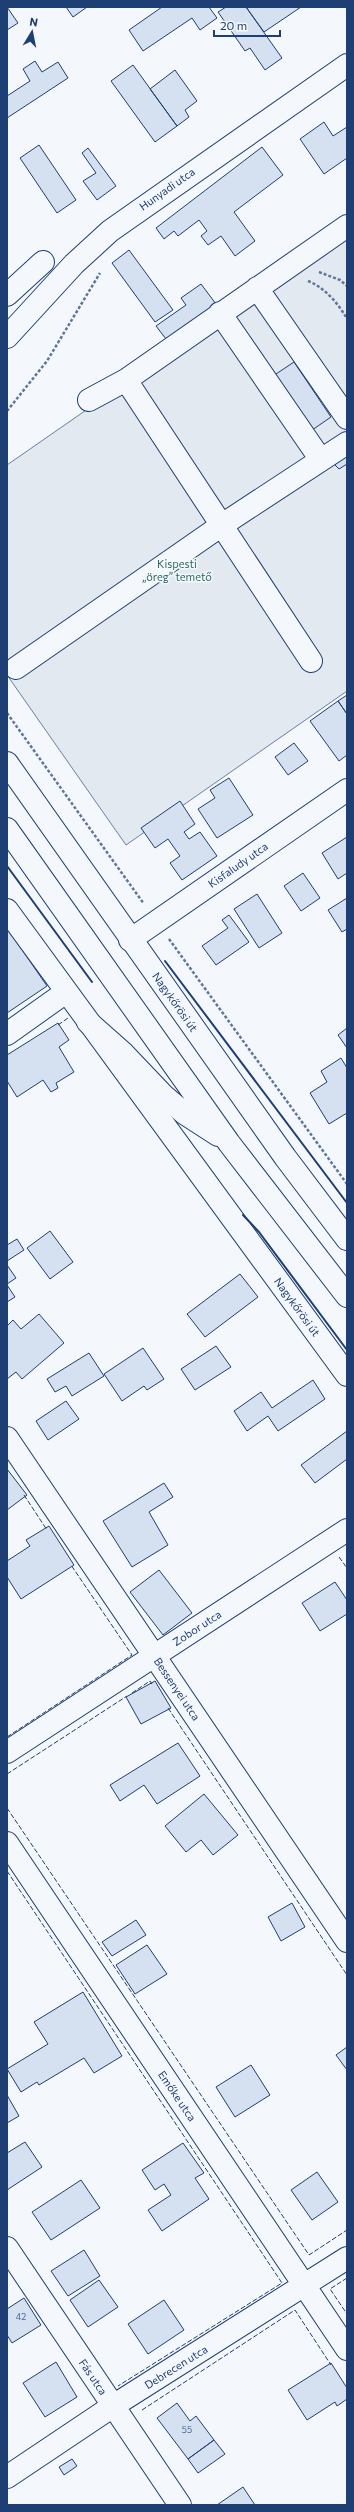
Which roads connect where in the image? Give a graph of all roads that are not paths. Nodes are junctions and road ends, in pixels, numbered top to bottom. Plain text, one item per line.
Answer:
1 (347, 65) edge
2 (346, 231) edge
3 (42, 262) dead end
4 (257, 288) junction
5 (7, 295) edge
6 (220, 313) junction
7 (7, 337) edge
8 (126, 380) junction
9 (89, 400) dead end
10 (347, 418) edge
11 (347, 443) edge
12 (321, 460) junction
13 (222, 525) junction
14 (312, 661) dead end
15 (16, 668) dead end
16 (7, 763) edge
17 (347, 790) edge
18 (7, 829) edge
19 (7, 910) edge
20 (130, 940) junction
21 (66, 992) junction
22 (88, 1022) junction
23 (7, 1034) edge
24 (229, 1142) junction
25 (347, 1239) edge
26 (347, 1296) edge
27 (347, 1375) edge
28 (7, 1438) edge
29 (346, 1533) edge
30 (155, 1655) junction
31 (7, 1752) edge
32 (7, 1843) edge
33 (347, 1940) edge
34 (7, 2248) edge
35 (347, 2258) edge
36 (306, 2286) junction
37 (347, 2349) edge
38 (113, 2406) junction
39 (7, 2477) edge
40 (180, 2505) edge

1 - 7 street, Hunyadi utca
2 - 4 street
3 - 5 street
4 - 6 street
4 - 10 street
6 - 8 street
6 - 12 street
8 - 9 street
8 - 13 street
11 - 12 street
12 - 13 street
13 - 14 street
13 - 15 street
16 - 20 street, Nagykőrösi út
17 - 20 street, Kisfaludy utca
18 - 24 street
19 - 21 street, Nagykőrösi út
20 - 25 street, Nagykőrösi út
21 - 22 street, Nagykőrösi út
21 - 23 street
22 - 24 street
22 - 27 street, Nagykőrösi út
24 - 26 street
28 - 30 street, Bessenyei utca
29 - 30 street, Zobor utca
30 - 31 street, Zobor utca
30 - 33 street, Bessenyei utca
32 - 36 street, Emőke utca
34 - 38 street, Fás utca
35 - 36 street, Debrecen utca
36 - 37 street, Emőke utca
36 - 38 street, Debrecen utca
38 - 39 street, Debrecen utca
38 - 40 street, Fás utca

